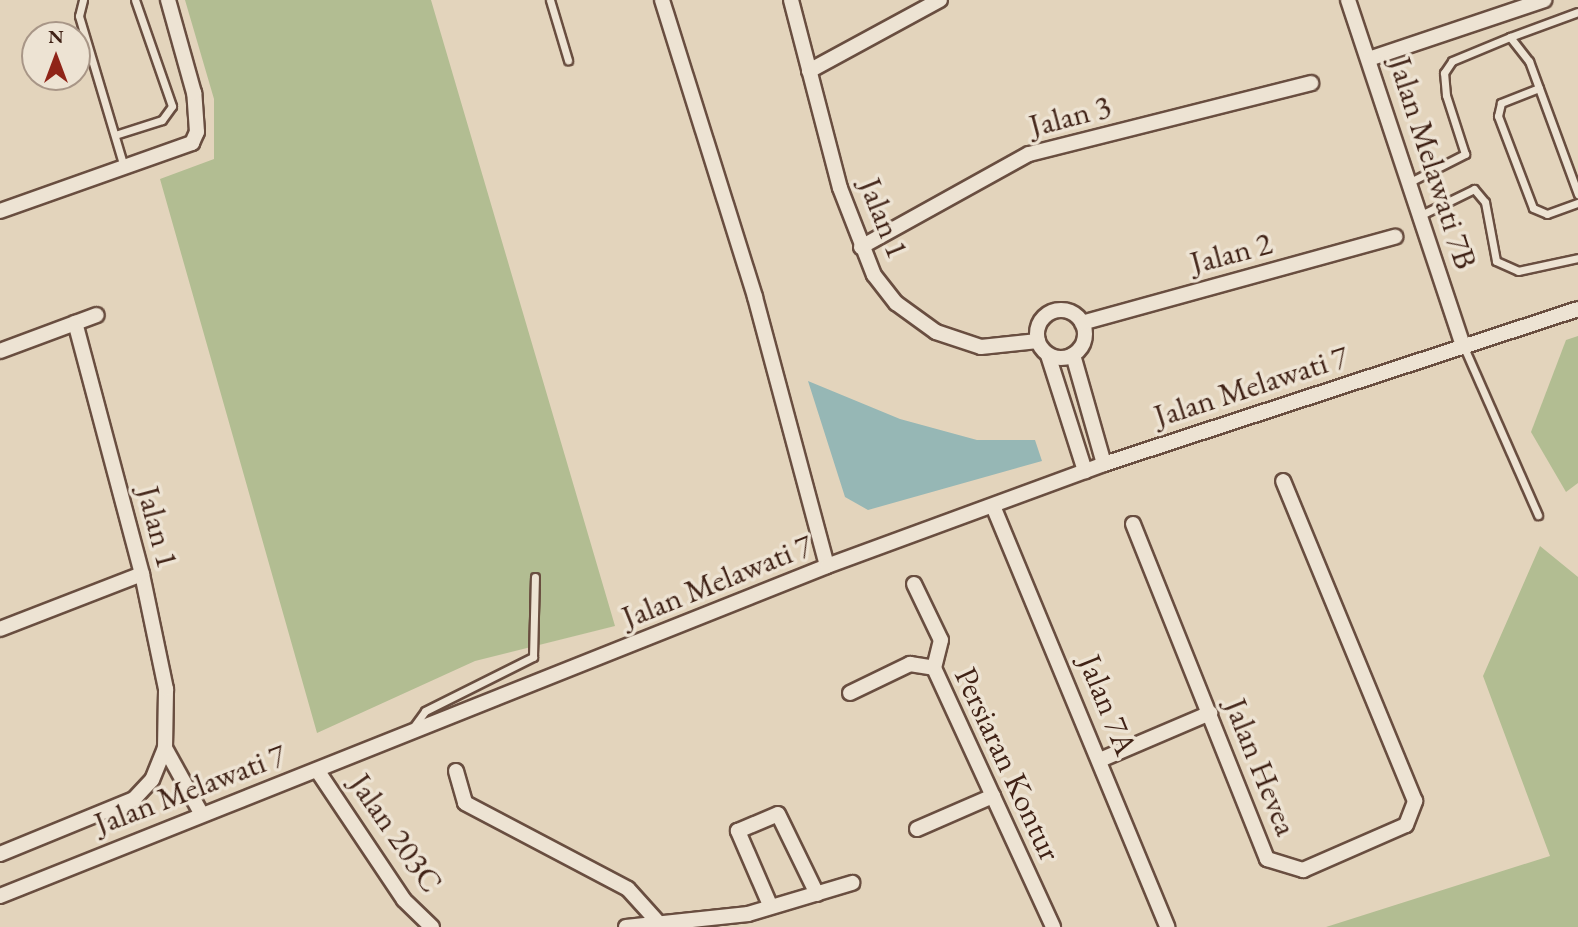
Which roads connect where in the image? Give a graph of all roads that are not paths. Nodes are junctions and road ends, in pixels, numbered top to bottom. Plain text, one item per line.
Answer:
1 (82, 0) edge
2 (135, 0) edge
3 (168, 0) edge
4 (550, 0) edge
5 (662, 0) edge
6 (790, 0) edge
7 (940, 0) edge
8 (1348, 0) edge
9 (1544, 0) edge
10 (1578, 12) edge
11 (1510, 37) junction
12 (1369, 59) junction
13 (568, 60) dead end
14 (809, 71) junction
15 (1311, 83) dead end
16 (1539, 88) junction
17 (116, 135) junction
18 (124, 168) junction
19 (1410, 182) junction
20 (1578, 194) edge
21 (1578, 203) edge
22 (0, 211) edge
23 (1421, 215) junction
24 (1395, 237) dead end
25 (861, 247) junction
26 (1578, 258) edge
27 (1578, 309) edge
28 (97, 315) dead end
29 (75, 323) junction
30 (1082, 323) junction
31 (1038, 341) junction
32 (1463, 345) junction
33 (0, 351) edge
34 (1048, 355) junction
35 (1073, 355) junction
36 (1104, 464) junction
37 (1085, 471) junction
38 (1283, 481) dead end
39 (993, 506) junction
40 (1538, 514) dead end
41 (1133, 524) dead end
42 (827, 566) junction
43 (142, 573) junction
44 (535, 577) dead end
45 (914, 584) dead end
46 (0, 629) edge
47 (934, 668) junction
48 (850, 693) dead end
49 (1210, 713) junction
50 (407, 735) junction
51 (166, 748) junction
52 (1100, 760) junction
53 (317, 771) junction
54 (456, 771) dead end
55 (993, 796) junction
56 (201, 813) junction
57 (916, 829) dead end
58 (0, 855) edge
59 (852, 883) dead end
60 (817, 894) junction
61 (1, 895) edge
62 (771, 905) junction
63 (656, 920) junction
64 (432, 927) edge
65 (626, 927) edge
66 (1053, 927) edge
67 (1167, 927) edge

1 - 17 lane
2 - 17 lane
3 - 18 street
4 - 13 lane
5 - 42 street
6 - 14 street, Jalan 1
7 - 14 street
8 - 12 street, Jalan Melawati 7B
9 - 12 street
10 - 11 lane
11 - 16 lane
11 - 19 lane
12 - 19 street, Jalan Melawati 7B
14 - 25 street, Jalan 1
15 - 25 street, Jalan 3
16 - 20 lane
16 - 21 lane
17 - 18 lane
18 - 22 street
19 - 23 street, Jalan Melawati 7B
23 - 26 lane
23 - 32 street, Jalan Melawati 7B
24 - 30 street, Jalan 2
25 - 31 street, Jalan 1
27 - 32 street, Jalan Melawati 7
28 - 29 street
29 - 33 street
29 - 43 street, Jalan 1
30 - 31 street
30 - 35 street
31 - 34 street
32 - 36 street, Jalan Melawati 7
32 - 40 lane
34 - 35 street
34 - 37 street
35 - 36 street
36 - 37 street, Jalan Melawati 7
37 - 39 street, Jalan Melawati 7
38 - 49 street, Jalan Hevea
39 - 42 street, Jalan Melawati 7
39 - 52 street, Jalan 7A
41 - 49 street, Jalan Hevea
42 - 50 street, Jalan Melawati 7
43 - 46 street
43 - 51 street, Jalan 1
44 - 50 lane
45 - 47 street
47 - 48 street, Persiaran Kontur
47 - 55 street, Persiaran Kontur
49 - 52 street
50 - 53 street, Jalan Melawati 7
51 - 56 street
51 - 58 street
52 - 67 street, Jalan 7A
53 - 56 street, Jalan Melawati 7
53 - 64 street, Jalan 203C
54 - 63 street
55 - 57 street
55 - 66 street, Persiaran Kontur
56 - 61 street, Jalan Melawati 7
59 - 60 street
60 - 62 street
60 - 62 street
62 - 63 street
63 - 65 street

